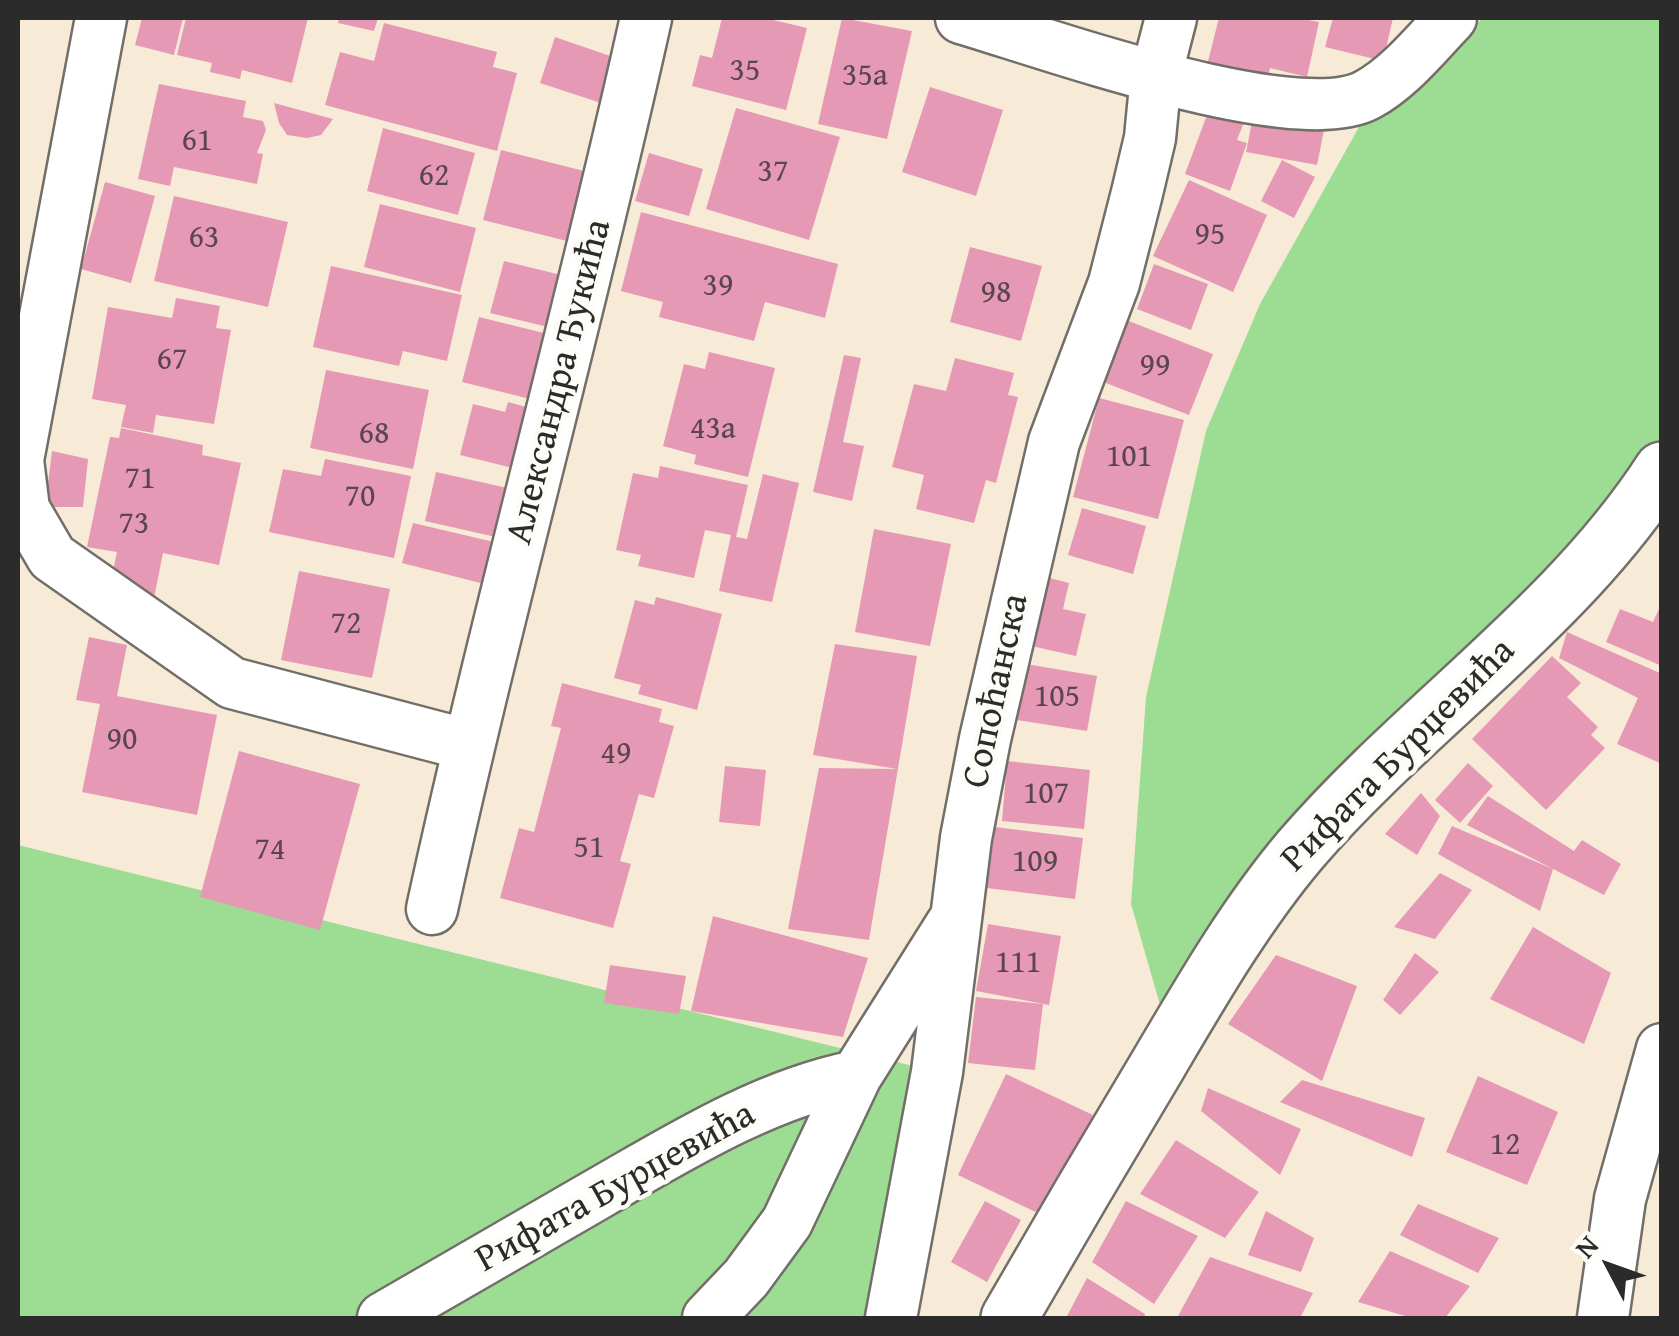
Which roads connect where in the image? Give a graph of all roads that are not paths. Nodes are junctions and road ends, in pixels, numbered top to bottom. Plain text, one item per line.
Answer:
1 (101, 18) edge
2 (646, 18) edge
3 (962, 18) edge
4 (1171, 18) edge
5 (1451, 18) edge
6 (1156, 76) junction
7 (18, 460) edge
8 (1662, 470) edge
9 (468, 745) junction
10 (432, 910) dead end
11 (955, 918) junction
12 (1662, 1049) edge
13 (856, 1076) junction
14 (383, 1318) edge
15 (708, 1318) edge
16 (891, 1318) edge
17 (1009, 1318) edge
18 (1603, 1318) edge

1 - 7 street
2 - 9 street, Александра Ђукића
3 - 6 street
4 - 6 street, Сопоћанска
5 - 6 street
6 - 11 street, Сопоћанска
7 - 9 street
8 - 17 main road, Рифата Бурџевића
9 - 10 street, Александра Ђукића
11 - 13 street
11 - 16 street, Сопоћанска
12 - 18 street
13 - 14 street, Рифата Бурџевића
13 - 15 street

